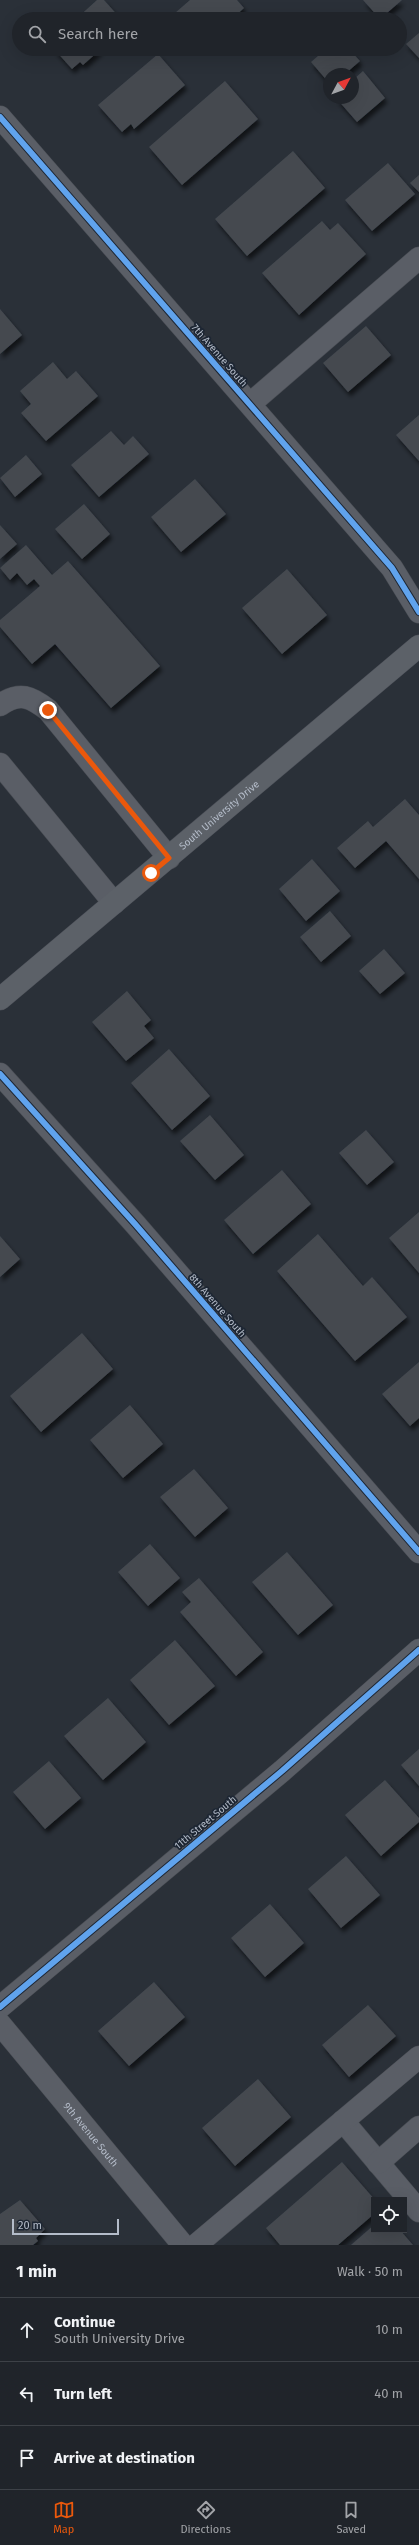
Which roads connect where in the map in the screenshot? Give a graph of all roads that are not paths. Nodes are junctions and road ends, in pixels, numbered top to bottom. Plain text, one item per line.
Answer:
1 (0, 117) edge
2 (419, 258) edge
3 (250, 404) junction
4 (419, 612) edge
5 (419, 646) edge
6 (0, 705) edge
7 (0, 764) edge
8 (169, 858) junction
9 (114, 904) junction
10 (0, 999) edge
11 (0, 1074) edge
12 (419, 1552) edge
13 (419, 1650) edge
14 (0, 2007) edge
15 (0, 2024) edge
16 (419, 2057) edge
17 (343, 2121) junction
18 (419, 2127) edge
19 (378, 2162) junction
20 (419, 2211) edge
21 (183, 2245) edge
22 (196, 2245) edge

1 - 3 street, 7th Avenue South
2 - 3 street
3 - 4 street, 7th Avenue South
5 - 8 main road, South University Drive
6 - 8 street
7 - 9 street
8 - 9 main road, South University Drive
9 - 10 main road, South University Drive
11 - 12 street, 8th Avenue South
13 - 14 street, 11th Street South
15 - 21 street, 9th Avenue South
16 - 17 street
17 - 19 street
17 - 22 street
18 - 19 street
19 - 20 street

